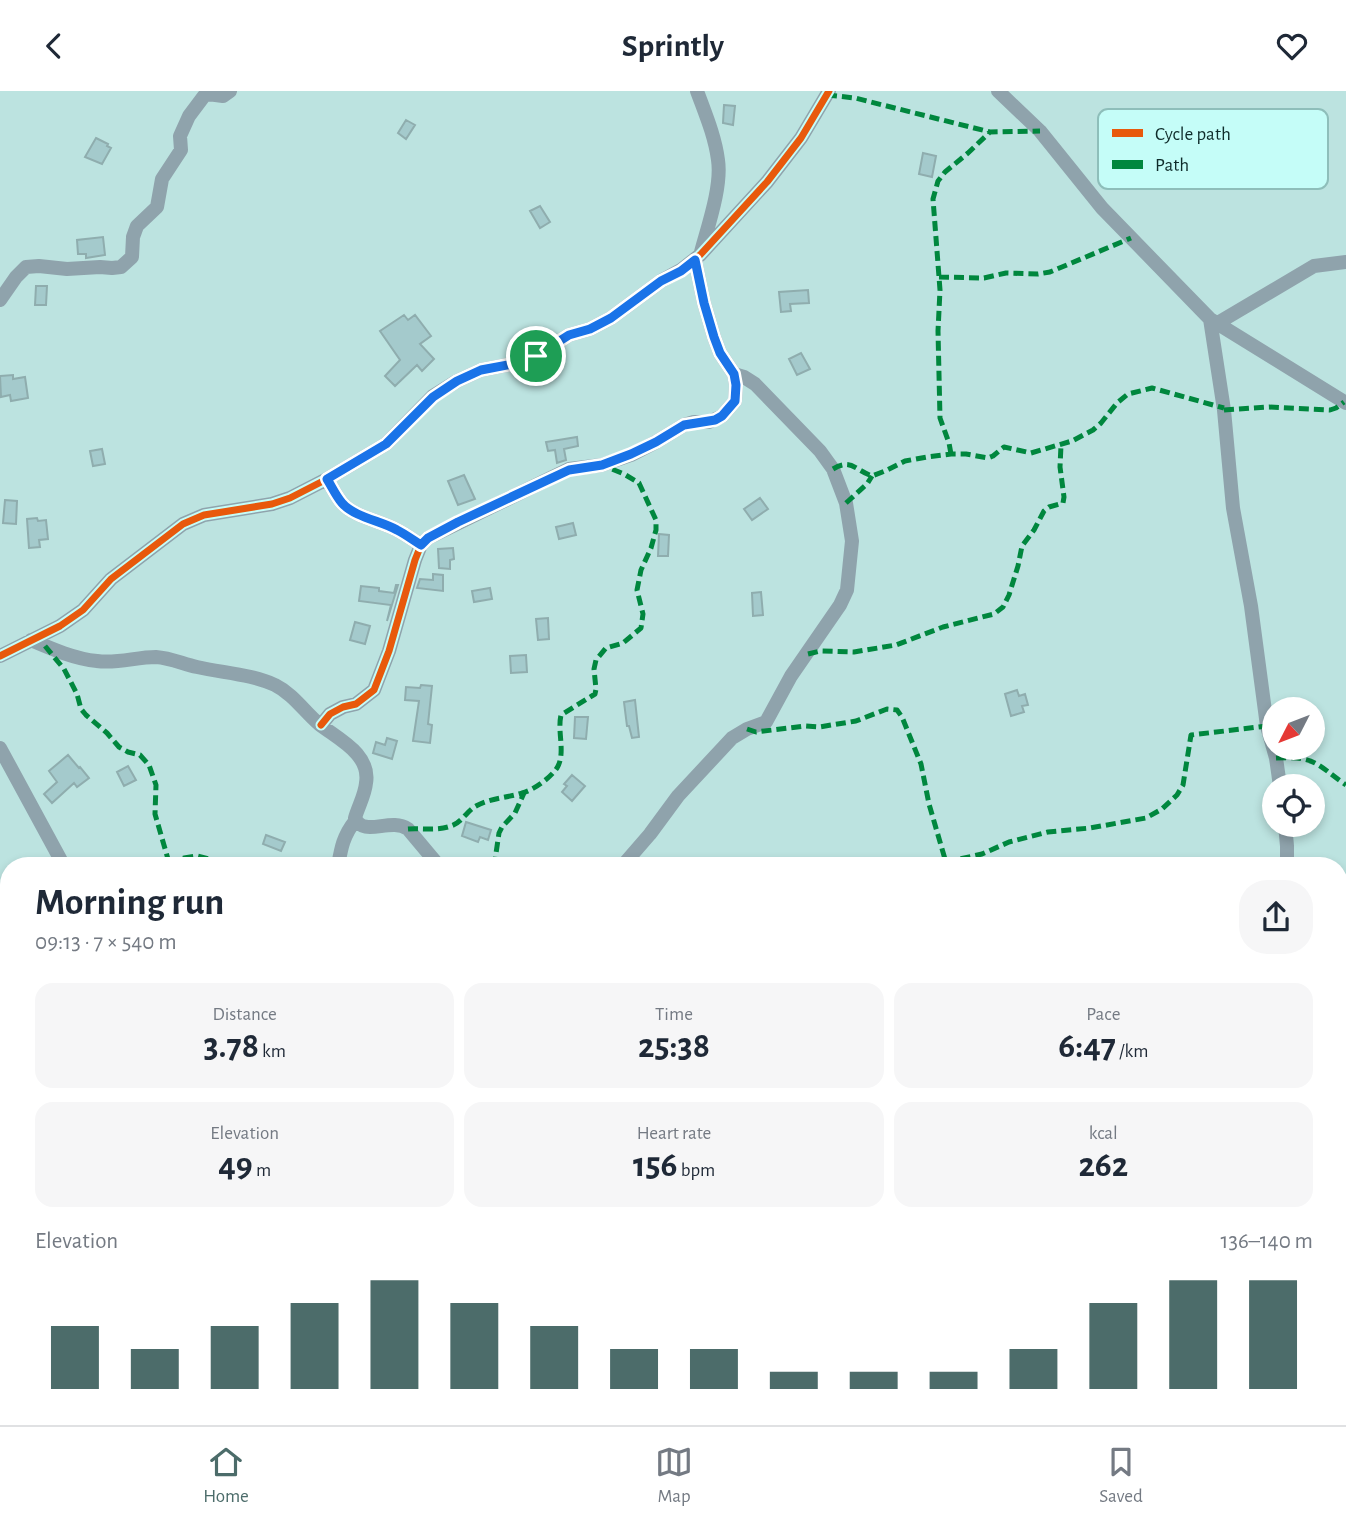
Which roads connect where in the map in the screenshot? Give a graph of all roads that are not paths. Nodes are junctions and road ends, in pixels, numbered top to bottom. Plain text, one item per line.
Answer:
1 (230, 91) edge
2 (697, 91) edge
3 (829, 91) edge
4 (998, 91) edge
5 (698, 258) junction
6 (1346, 262) edge
7 (0, 300) edge
8 (1213, 321) junction
9 (734, 374) junction
10 (1346, 403) edge
11 (327, 479) junction
12 (421, 545) junction
13 (31, 640) junction
14 (0, 656) edge
15 (321, 726) junction
16 (0, 748) edge
17 (1278, 774) edge
18 (355, 821) junction
19 (1286, 837) edge
20 (59, 857) edge
21 (339, 857) edge
22 (431, 857) edge
23 (630, 857) edge
24 (1287, 857) edge

1 - 7 street
2 - 5 street
3 - 5 street
4 - 8 street
5 - 9 street
5 - 11 street
6 - 8 street
8 - 10 street
8 - 17 street
9 - 12 street
9 - 23 street
11 - 12 street
11 - 13 street
12 - 15 street
13 - 14 street
13 - 15 street
15 - 18 street
16 - 20 street
18 - 21 street
18 - 22 street
19 - 24 street

